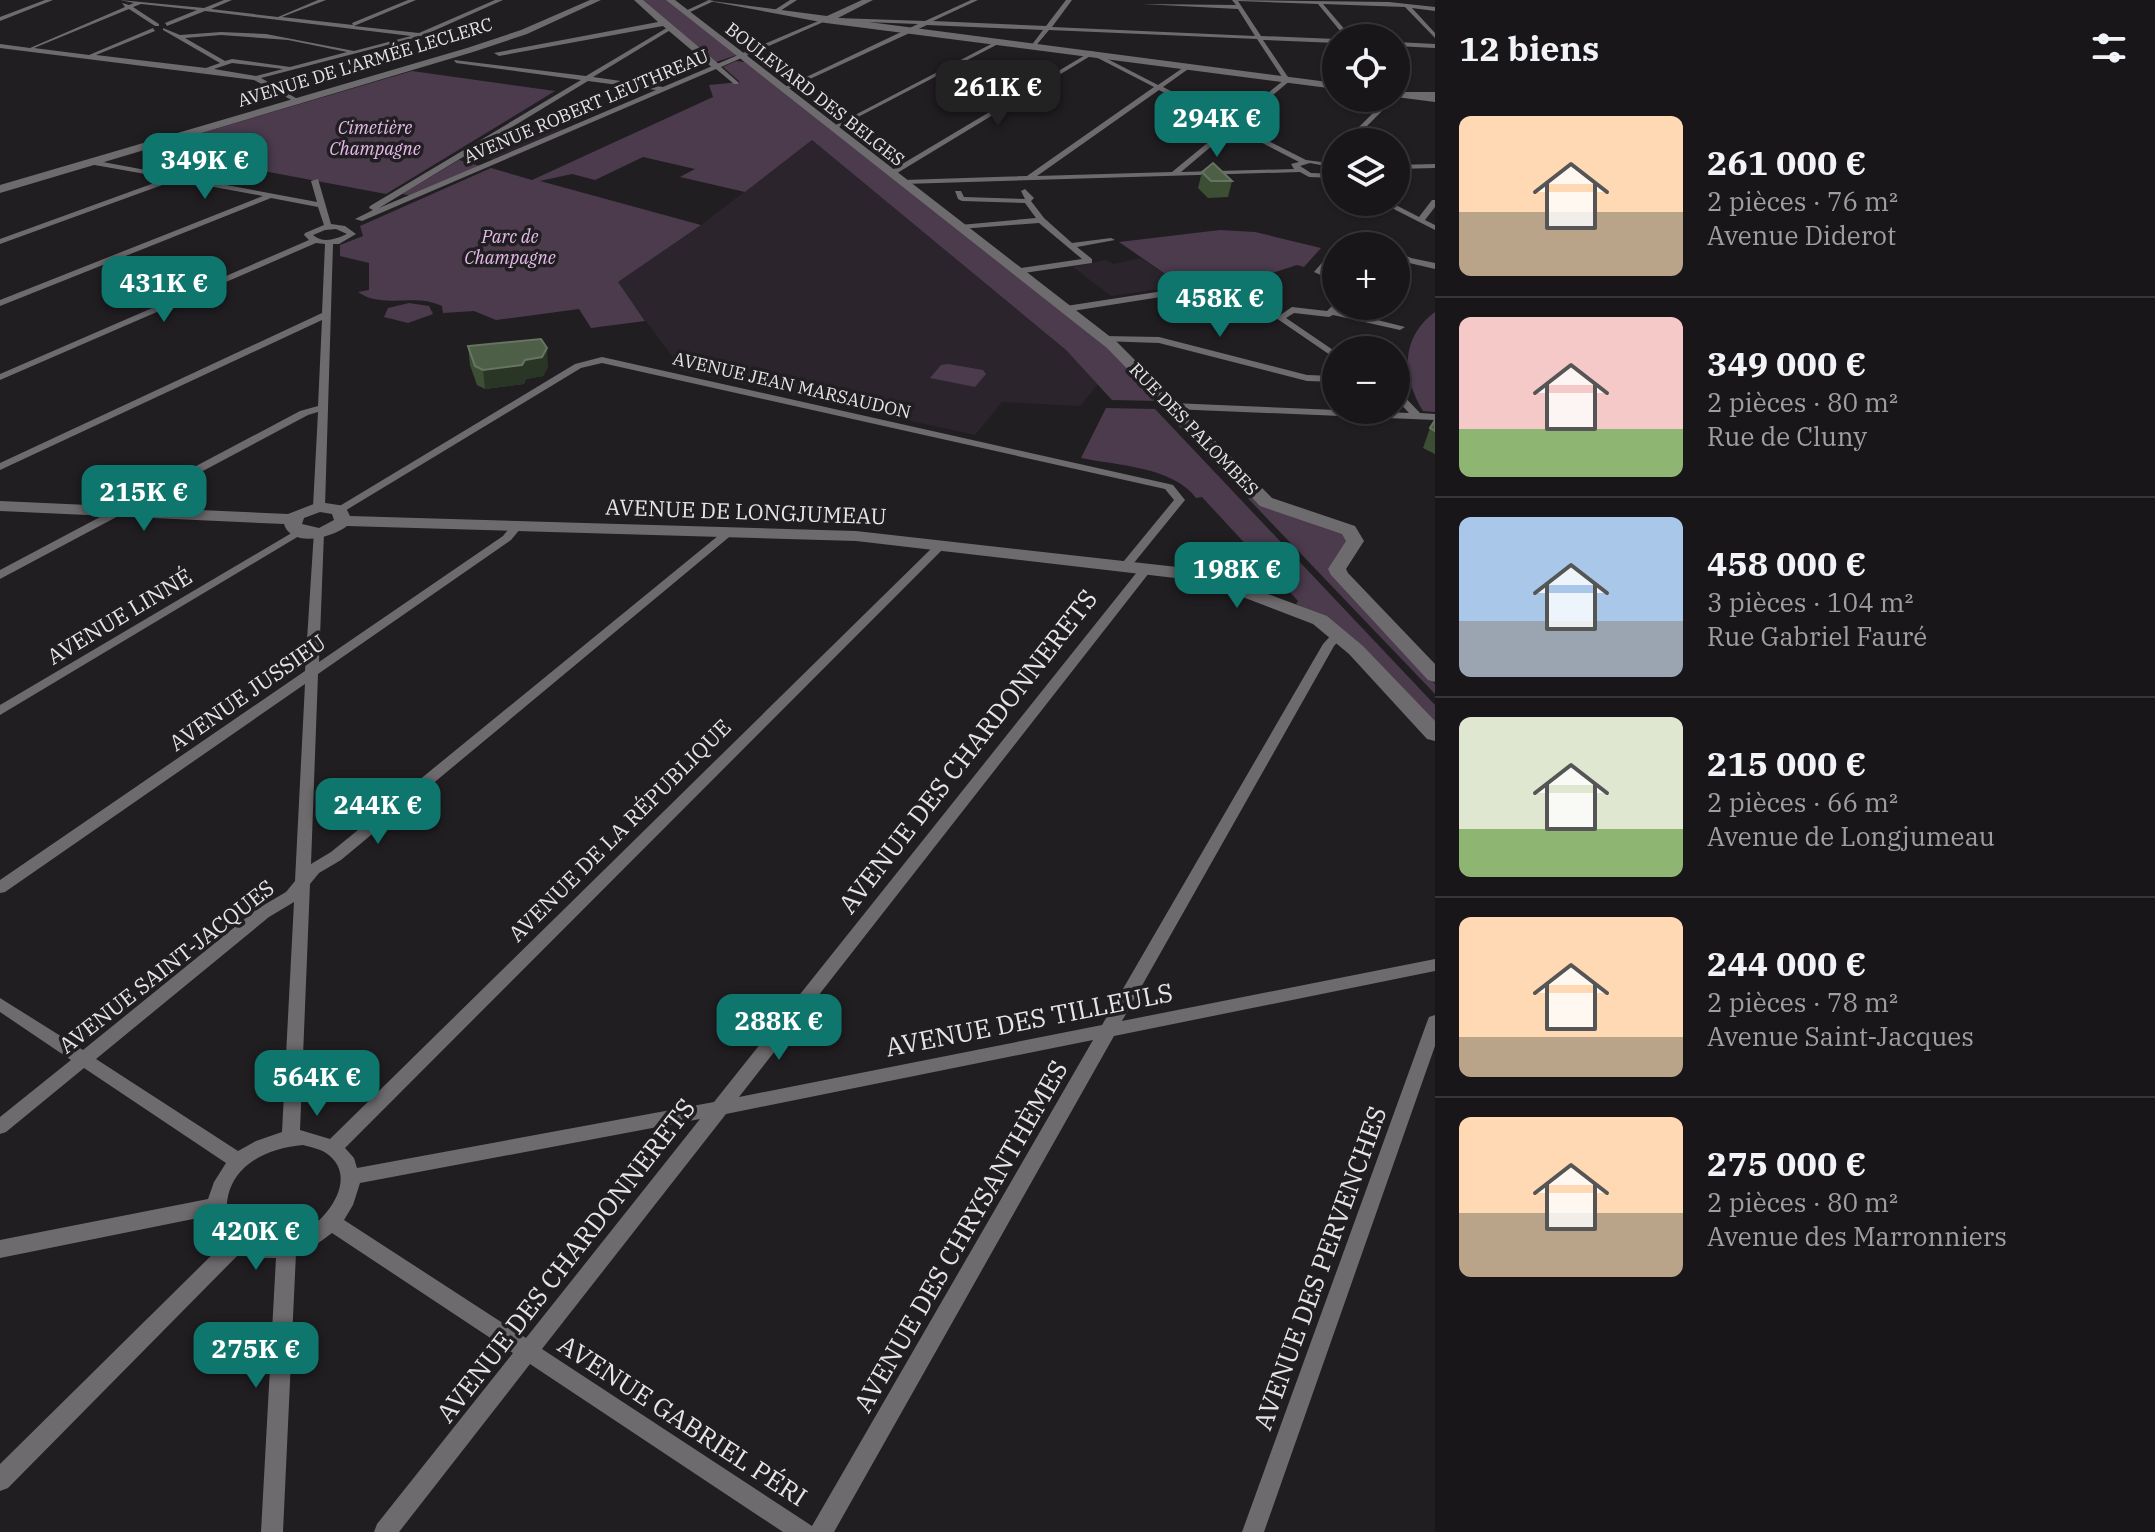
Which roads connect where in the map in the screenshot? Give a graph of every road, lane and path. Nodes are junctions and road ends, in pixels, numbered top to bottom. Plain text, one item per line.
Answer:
1 (50, 0) edge
2 (116, 0) edge
3 (123, 0) edge
4 (229, 0) edge
5 (323, 0) edge
6 (413, 0) edge
7 (500, 0) edge
8 (597, 0) edge
9 (638, 0) edge
10 (670, 0) edge
11 (710, 0) edge
12 (794, 0) edge
13 (869, 0) edge
14 (975, 0) edge
15 (1069, 0) edge
16 (144, 1) edge
17 (1238, 2) edge
18 (1145, 4) dead end
19 (1320, 4) junction
20 (129, 8) junction
21 (1408, 8) junction
22 (205, 9) junction
23 (1435, 10) edge
24 (686, 12) junction
25 (775, 12) junction
26 (276, 17) junction
27 (0, 19) edge
28 (828, 19) junction
29 (927, 23) junction
30 (1337, 24) edge
31 (350, 26) junction
32 (668, 26) junction
33 (155, 27) junction
34 (166, 27) junction
35 (1048, 29) junction
36 (909, 32) junction
37 (420, 35) junction
38 (1435, 36) edge
39 (179, 37) junction
40 (1260, 38) junction
41 (1322, 40) edge
42 (999, 42) junction
43 (1410, 45) edge
44 (0, 46) edge
45 (1034, 46) junction
46 (1435, 46) edge
47 (28, 49) junction
48 (354, 53) junction
49 (1092, 53) junction
50 (87, 56) junction
51 (742, 56) junction
52 (456, 61) junction
53 (223, 62) junction
54 (418, 66) junction
55 (1189, 66) junction
56 (717, 67) junction
57 (296, 69) junction
58 (206, 70) junction
59 (256, 78) junction
60 (584, 78) junction
61 (1287, 79) junction
62 (736, 83) dead end
63 (1322, 84) edge
64 (1158, 88) junction
65 (665, 89) junction
66 (784, 89) junction
67 (1410, 96) edge
68 (1435, 97) edge
69 (299, 102) junction
70 (1378, 112) edge
71 (1233, 125) junction
72 (833, 128) junction
73 (1361, 128) edge
74 (459, 154) junction
75 (92, 162) junction
76 (1304, 162) junction
77 (1322, 163) edge
78 (491, 164) junction
79 (1435, 166) edge
80 (1410, 167) edge
81 (1297, 171) junction
82 (891, 173) junction
83 (1173, 174) junction
84 (1322, 175) edge
85 (1029, 178) junction
86 (174, 179) junction
87 (315, 181) dead end
88 (904, 182) junction
89 (0, 189) edge
90 (958, 193) dead end
91 (268, 197) junction
92 (1435, 202) edge
93 (321, 205) junction
94 (1410, 215) edge
95 (359, 219) junction
96 (1041, 220) junction
97 (1420, 220) junction
98 (328, 227) junction
99 (960, 227) junction
100 (344, 228) junction
101 (1435, 228) edge
102 (1111, 240) dead end
103 (315, 241) junction
104 (0, 242) edge
105 (329, 242) junction
106 (1073, 245) junction
107 (1410, 260) edge
108 (1435, 266) edge
109 (1017, 271) junction
110 (1189, 290) dead end
111 (0, 303) edge
112 (1066, 309) junction
113 (1322, 309) edge
114 (327, 314) junction
115 (1375, 320) edge
116 (1400, 327) dead end
117 (1104, 339) junction
118 (1322, 347) edge
119 (0, 377) edge
120 (1322, 379) edge
121 (1172, 406) junction
122 (322, 408) junction
123 (1410, 408) edge
124 (1417, 416) junction
125 (1435, 417) edge
126 (0, 467) edge
127 (0, 506) edge
128 (319, 507) junction
129 (119, 511) junction
130 (341, 515) junction
131 (303, 528) junction
132 (515, 528) junction
133 (728, 533) junction
134 (940, 546) junction
135 (1135, 568) junction
136 (0, 575) edge
137 (1339, 634) junction
138 (311, 673) junction
139 (1435, 676) edge
140 (0, 711) edge
141 (1435, 734) edge
142 (302, 882) junction
143 (0, 888) edge
144 (1435, 965) edge
145 (0, 1004) edge
146 (1435, 1022) edge
147 (1108, 1029) junction
148 (84, 1058) junction
149 (716, 1109) junction
150 (0, 1127) edge
151 (291, 1138) junction
152 (333, 1148) junction
153 (238, 1161) junction
154 (351, 1177) junction
155 (215, 1206) junction
156 (333, 1223) junction
157 (237, 1243) junction
158 (0, 1249) edge
159 (286, 1250) junction
160 (526, 1351) junction
161 (0, 1480) edge
162 (272, 1532) edge
163 (385, 1532) edge
164 (803, 1532) edge
165 (821, 1532) edge
166 (1253, 1532) edge

1 - 27 street
2 - 20 street
3 - 16 street
4 - 22 street
5 - 26 street
6 - 31 street
7 - 37 street
8 - 54 street, AVENUE DE L'ARMÉE LECLERC
9 - 32 street, BOULEVARD DES BELGES
10 - 24 street, BOULEVARD DES BELGES
11 - 24 street
11 - 25 street
12 - 25 street
13 - 28 street
14 - 29 street
15 - 35 street
16 - 20 street
16 - 22 street
17 - 18 street
17 - 19 street
17 - 40 street
19 - 21 street
19 - 30 street
20 - 33 street
20 - 47 street
21 - 23 street
21 - 38 street
22 - 26 street
22 - 34 street
24 - 51 street, BOULEVARD DES BELGES
25 - 28 street
26 - 31 street
28 - 29 street
28 - 36 street
28 - 51 street, AVENUE ROBERT LEUTHREAU
29 - 35 street
29 - 36 street
31 - 37 street
32 - 52 street
32 - 56 street, BOULEVARD DES BELGES
32 - 60 street
33 - 34 street
33 - 50 street
34 - 39 street
35 - 40 street
35 - 45 street
36 - 42 street
36 - 66 street
37 - 48 street
39 - 48 street
39 - 53 street
40 - 41 street
40 - 61 street
42 - 45 street
42 - 72 street
43 - 46 street
44 - 47 street
45 - 49 street
47 - 50 street
48 - 57 street
49 - 55 street
49 - 64 street
49 - 82 street
50 - 58 street
51 - 56 street, AVENUE ROBERT LEUTHREAU
51 - 66 street, BOULEVARD DES BELGES
52 - 54 street
52 - 60 street
53 - 57 street
53 - 58 street
54 - 69 street, AVENUE DE L'ARMÉE LECLERC
55 - 61 street
55 - 64 street
56 - 62 street, BOULEVARD DES BELGES
56 - 65 street, AVENUE ROBERT LEUTHREAU
57 - 59 street
58 - 59 street
59 - 69 street
60 - 65 street
60 - 74 street
61 - 63 street
61 - 71 street
64 - 71 street
64 - 85 street
65 - 78 street, AVENUE ROBERT LEUTHREAU
66 - 72 street, BOULEVARD DES BELGES
67 - 68 street
69 - 75 street, AVENUE DE L'ARMÉE LECLERC
70 - 73 street
71 - 76 street
71 - 83 street
72 - 82 street, BOULEVARD DES BELGES
74 - 78 street
74 - 95 street
75 - 86 street
75 - 89 street, AVENUE DE L'ARMÉE LECLERC
76 - 77 street
76 - 81 street
78 - 95 street, AVENUE ROBERT LEUTHREAU
79 - 80 street
81 - 83 street
81 - 84 street
82 - 88 street, BOULEVARD DES BELGES
83 - 85 street
85 - 88 street
86 - 91 street
86 - 104 street
87 - 93 street
88 - 99 street, RUE DES PALOMBES
90 - 96 street
91 - 93 street
91 - 111 street
92 - 97 street
93 - 98 street
94 - 97 street
95 - 100 street
96 - 99 street
96 - 106 street
97 - 101 street
98 - 100 street
98 - 103 street
99 - 109 street, RUE DES PALOMBES
100 - 105 street
102 - 106 street
103 - 105 street
103 - 119 street
105 - 114 street
106 - 109 street
107 - 108 street
109 - 112 street, RUE DES PALOMBES
110 - 112 street
112 - 117 street, RUE DES PALOMBES
113 - 118 street
114 - 122 street
114 - 126 street
115 - 116 street
117 - 120 street
117 - 121 street, RUE DES PALOMBES
121 - 124 street
121 - 139 street, RUE DES PALOMBES
122 - 128 street
122 - 129 street
123 - 124 street
124 - 125 street
127 - 129 street
128 - 130 street, AVENUE DE LONGJUMEAU
128 - 131 street
129 - 131 street
129 - 136 street
130 - 131 street
130 - 132 street, AVENUE DE LONGJUMEAU
130 - 135 street, AVENUE JEAN MARSAUDON
131 - 138 street
131 - 140 street, AVENUE LINNÉ
132 - 133 street, AVENUE DE LONGJUMEAU
132 - 138 street, AVENUE JUSSIEU
133 - 134 street, AVENUE DE LONGJUMEAU
133 - 142 street, AVENUE SAINT-JACQUES
134 - 135 street, AVENUE DE LONGJUMEAU
134 - 152 street, AVENUE DE LA RÉPUBLIQUE
135 - 137 street, AVENUE DE LONGJUMEAU
135 - 149 street, AVENUE DES CHARDONNERETS
137 - 141 street, AVENUE DE LONGJUMEAU
137 - 147 street, AVENUE DES CHRYSANTHÈMES
138 - 142 street
138 - 143 street, AVENUE JUSSIEU
142 - 148 street, AVENUE SAINT-JACQUES
142 - 151 street
144 - 147 street, AVENUE DES TILLEULS
145 - 148 street
146 - 166 street, AVENUE DES PERVENCHES
147 - 149 street, AVENUE DES TILLEULS
147 - 165 street, AVENUE DES CHRYSANTHÈMES
148 - 150 street, AVENUE SAINT-JACQUES
148 - 153 street
149 - 154 street, AVENUE DES TILLEULS
149 - 160 street, AVENUE DES CHARDONNERETS
151 - 152 street
151 - 153 street
152 - 154 street
153 - 155 street
154 - 156 street
155 - 157 street
155 - 158 street
156 - 159 street
156 - 160 street, AVENUE GABRIEL PÉRI
157 - 159 street
157 - 161 street
159 - 162 street
160 - 163 street, AVENUE DES CHARDONNERETS
160 - 164 street, AVENUE GABRIEL PÉRI

